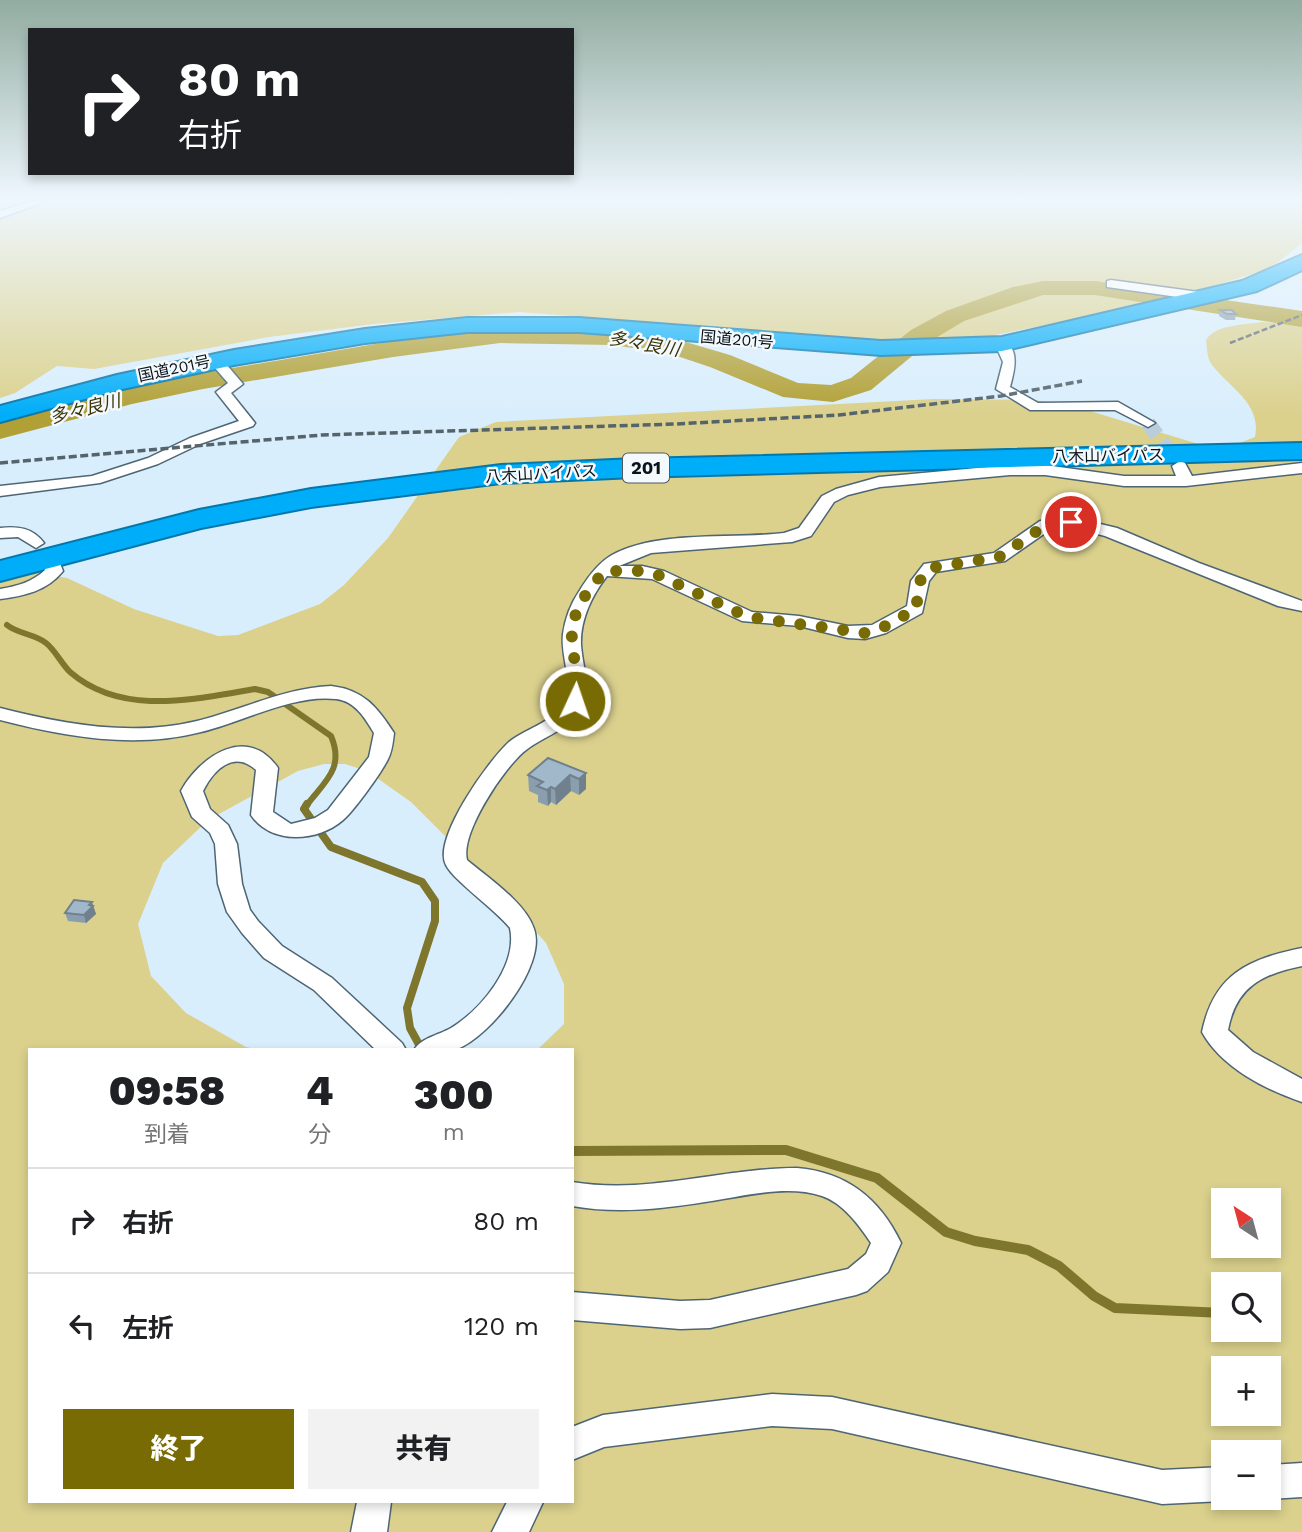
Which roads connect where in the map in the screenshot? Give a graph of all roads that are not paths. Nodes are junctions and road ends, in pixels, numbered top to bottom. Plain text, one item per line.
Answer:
1 (1283, 272) edge
2 (1111, 285) dead end
3 (1206, 297) junction
4 (1002, 344) junction
5 (218, 363) junction
6 (0, 414) edge
7 (1148, 423) tunnel mouth
8 (1302, 441) edge
9 (1302, 451) edge
10 (1302, 468) edge
11 (0, 491) edge
12 (0, 533) edge
13 (36, 543) dead end
14 (0, 558) edge
15 (52, 562) dead end
16 (0, 571) edge
17 (605, 571) junction
18 (0, 594) edge
19 (1302, 606) edge
20 (0, 714) edge
21 (1302, 957) edge
22 (391, 1048) edge
23 (431, 1048) edge
24 (1302, 1091) edge
25 (574, 1194) edge
26 (574, 1306) edge
27 (574, 1443) edge
28 (1302, 1480) edge
29 (1281, 1481) edge
30 (1211, 1485) edge
31 (373, 1503) edge
32 (525, 1503) edge
33 (369, 1532) edge
34 (510, 1532) edge

1 - 3 highway, 国道201号
2 - 3 street
3 - 4 highway, 国道201号
4 - 5 highway, 国道201号
4 - 7 street
5 - 6 highway, 国道201号
5 - 11 street
8 - 14 highway, 八木山バイパス / 201
9 - 16 highway, 八木山バイパス / 201
10 - 17 street
12 - 13 street
15 - 18 street
17 - 19 street
17 - 23 street
20 - 22 street
21 - 24 street
25 - 26 street
27 - 30 street
28 - 29 street
31 - 33 street
32 - 34 street

